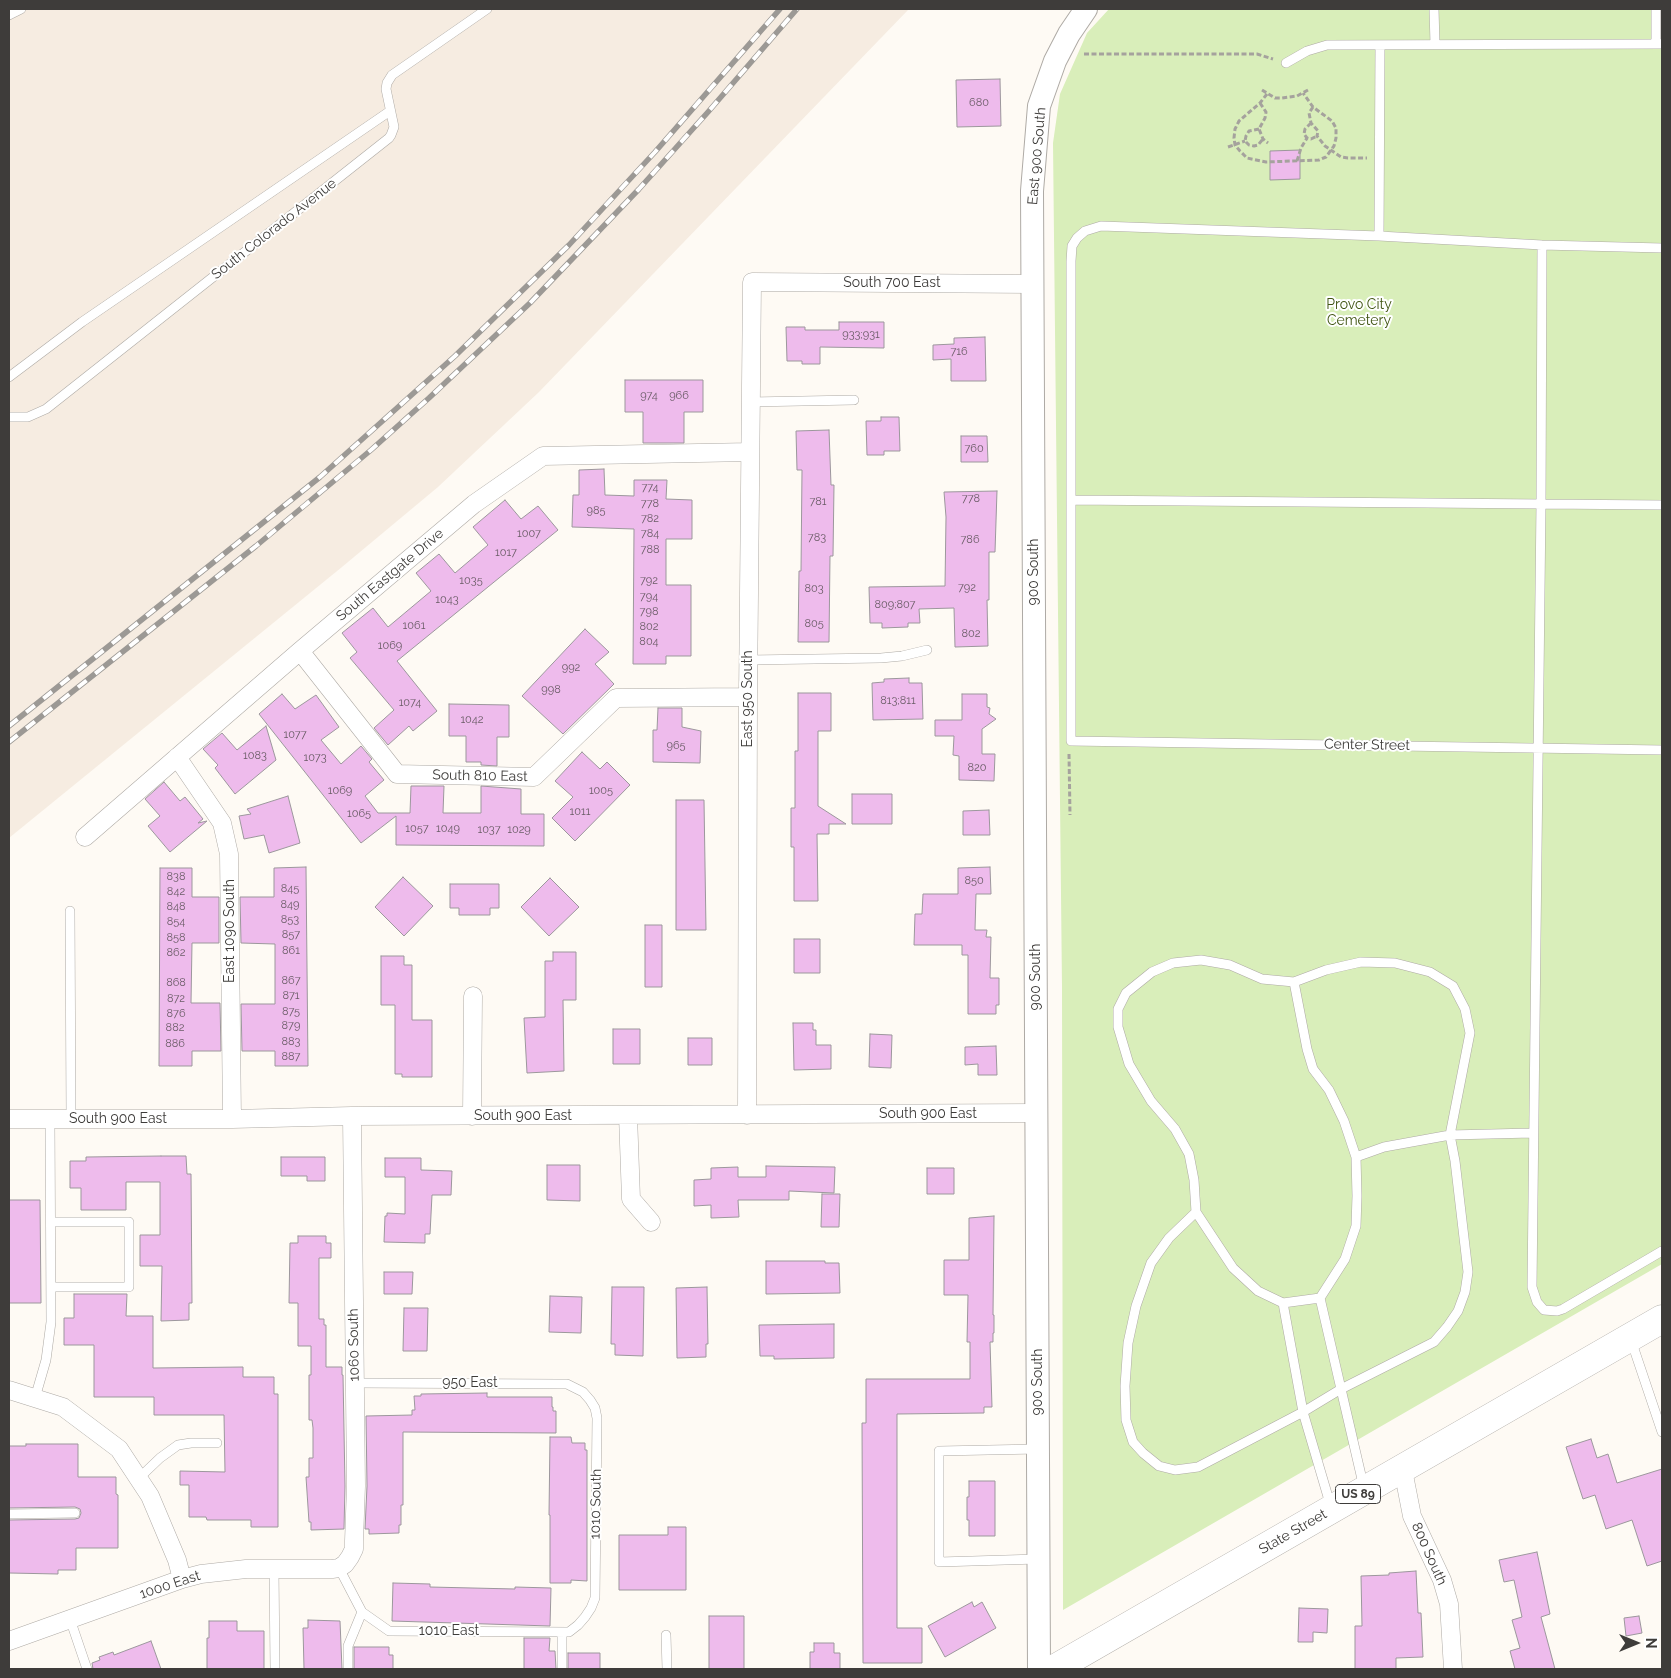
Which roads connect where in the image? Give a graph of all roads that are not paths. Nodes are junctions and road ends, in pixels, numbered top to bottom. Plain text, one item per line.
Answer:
1 (21, 9) edge
2 (487, 9) edge
3 (1086, 9) edge
4 (1434, 9) edge
5 (1656, 9) edge
6 (9, 15) edge
7 (1434, 44) junction
8 (1659, 44) edge
9 (1380, 46) junction
10 (1286, 63) road end
11 (390, 111) junction
12 (1379, 236) junction
13 (1542, 245) junction
14 (1662, 248) edge
15 (752, 282) joint
16 (1033, 284) junction
17 (9, 377) edge
18 (854, 400) dead end
19 (750, 402) junction
20 (9, 417) edge
21 (750, 452) junction
22 (1070, 500) junction
23 (1541, 504) junction
24 (1662, 505) edge
25 (927, 650) dead end
26 (300, 651) junction
27 (748, 660) junction
28 (748, 697) junction
29 (1538, 748) junction
30 (1662, 750) edge
31 (177, 757) junction
32 (85, 837) dead end
33 (70, 911) dead end
34 (1294, 982) junction
35 (473, 996) dead end
36 (1037, 1113) junction
37 (628, 1115) junction
38 (747, 1115) junction
39 (352, 1116) junction
40 (472, 1116) junction
41 (9, 1119) edge
42 (50, 1119) junction
43 (71, 1119) junction
44 (232, 1119) junction
45 (1532, 1133) junction
46 (1450, 1136) junction
47 (1356, 1157) junction
48 (1196, 1212) junction
49 (51, 1222) junction
50 (651, 1222) dead end
51 (1662, 1251) edge
52 (52, 1287) junction
53 (1320, 1298) junction
54 (1283, 1303) junction
55 (1662, 1319) edge
56 (1630, 1338) junction
57 (355, 1383) junction
58 (1341, 1389) junction
59 (9, 1390) edge
60 (583, 1392) joint
61 (35, 1398) junction
62 (1303, 1412) junction
63 (1662, 1432) edge
64 (217, 1443) dead end
65 (1038, 1449) junction
66 (1403, 1470) junction
67 (138, 1478) junction
68 (1365, 1490) junction
69 (1331, 1510) junction
70 (75, 1513) dead end
71 (9, 1514) edge
72 (1038, 1559) junction
73 (274, 1568) junction
74 (339, 1568) junction
75 (182, 1579) junction
76 (362, 1612) junction
77 (586, 1617) joint
78 (70, 1619) junction
79 (562, 1632) junction
80 (666, 1635) dead end
81 (9, 1641) edge
82 (87, 1669) edge
83 (275, 1669) edge
84 (348, 1669) edge
85 (562, 1669) edge
86 (667, 1669) edge
87 (1039, 1669) edge
88 (1054, 1669) edge
89 (1453, 1669) edge

1 - 6 lane
2 - 11 lane, South Colorado Avenue
3 - 16 street, East 900 South
4 - 7 lane
5 - 8 lane
7 - 8 lane
7 - 9 lane
9 - 10 lane
9 - 12 lane
11 - 17 lane
11 - 20 lane, South Colorado Avenue
12 - 13 lane
12 - 22 lane
13 - 14 lane
13 - 23 lane
15 - 16 street, South 700 East
15 - 19 street, East 950 South
16 - 36 street, 900 South
18 - 19 lane
19 - 21 street, East 950 South
21 - 26 street, South Eastgate Drive
21 - 27 street, East 950 South
22 - 23 lane
22 - 29 lane, Center Street
23 - 24 lane
23 - 29 lane
25 - 27 lane
26 - 28 street, South 810 East
26 - 31 street, South Eastgate Drive
27 - 28 street, East 950 South
28 - 38 street, East 950 South
29 - 30 lane, Center Street
29 - 45 lane
31 - 32 street, South Eastgate Drive
31 - 44 street, East 1090 South
33 - 43 lane
34 - 46 lane
34 - 47 lane
34 - 48 lane
35 - 40 street
36 - 38 street, South 900 East
36 - 65 street, 900 South
37 - 38 street, South 900 East
37 - 40 street, South 900 East
37 - 50 street
39 - 40 street, South 900 East
39 - 44 street, South 900 East
39 - 57 street, 1060 South
41 - 42 street, South 900 East
42 - 43 street, South 900 East
42 - 49 lane
43 - 44 street, South 900 East
45 - 46 lane
45 - 51 lane
46 - 47 lane
46 - 58 lane
47 - 53 lane
48 - 54 lane
48 - 62 lane
49 - 52 lane
49 - 52 lane
52 - 61 lane
53 - 54 lane
53 - 58 lane
54 - 62 lane
55 - 56 main road, State Street / US 89
56 - 63 lane
56 - 66 main road, State Street / US 89
57 - 60 lane, 950 East
57 - 74 street, 1060 South
58 - 62 lane
58 - 68 lane
59 - 61 street
60 - 77 lane, 1010 South
61 - 67 street
62 - 69 lane
64 - 67 lane
65 - 72 street, 900 South
65 - 72 lane
66 - 68 main road, State Street / US 89
66 - 89 street, 800 South
67 - 75 street
68 - 69 main road, State Street / US 89
69 - 88 main road, State Street / US 89
70 - 71 lane
72 - 87 street, 900 South
73 - 74 street, 1000 East
73 - 75 street, 1000 East
73 - 83 lane
74 - 76 lane, 1010 East
75 - 78 street, 1000 East
76 - 79 lane, 1010 East
76 - 84 lane
77 - 79 lane, 1010 East
78 - 81 street, 1000 East
78 - 82 lane
79 - 85 lane
80 - 86 lane

